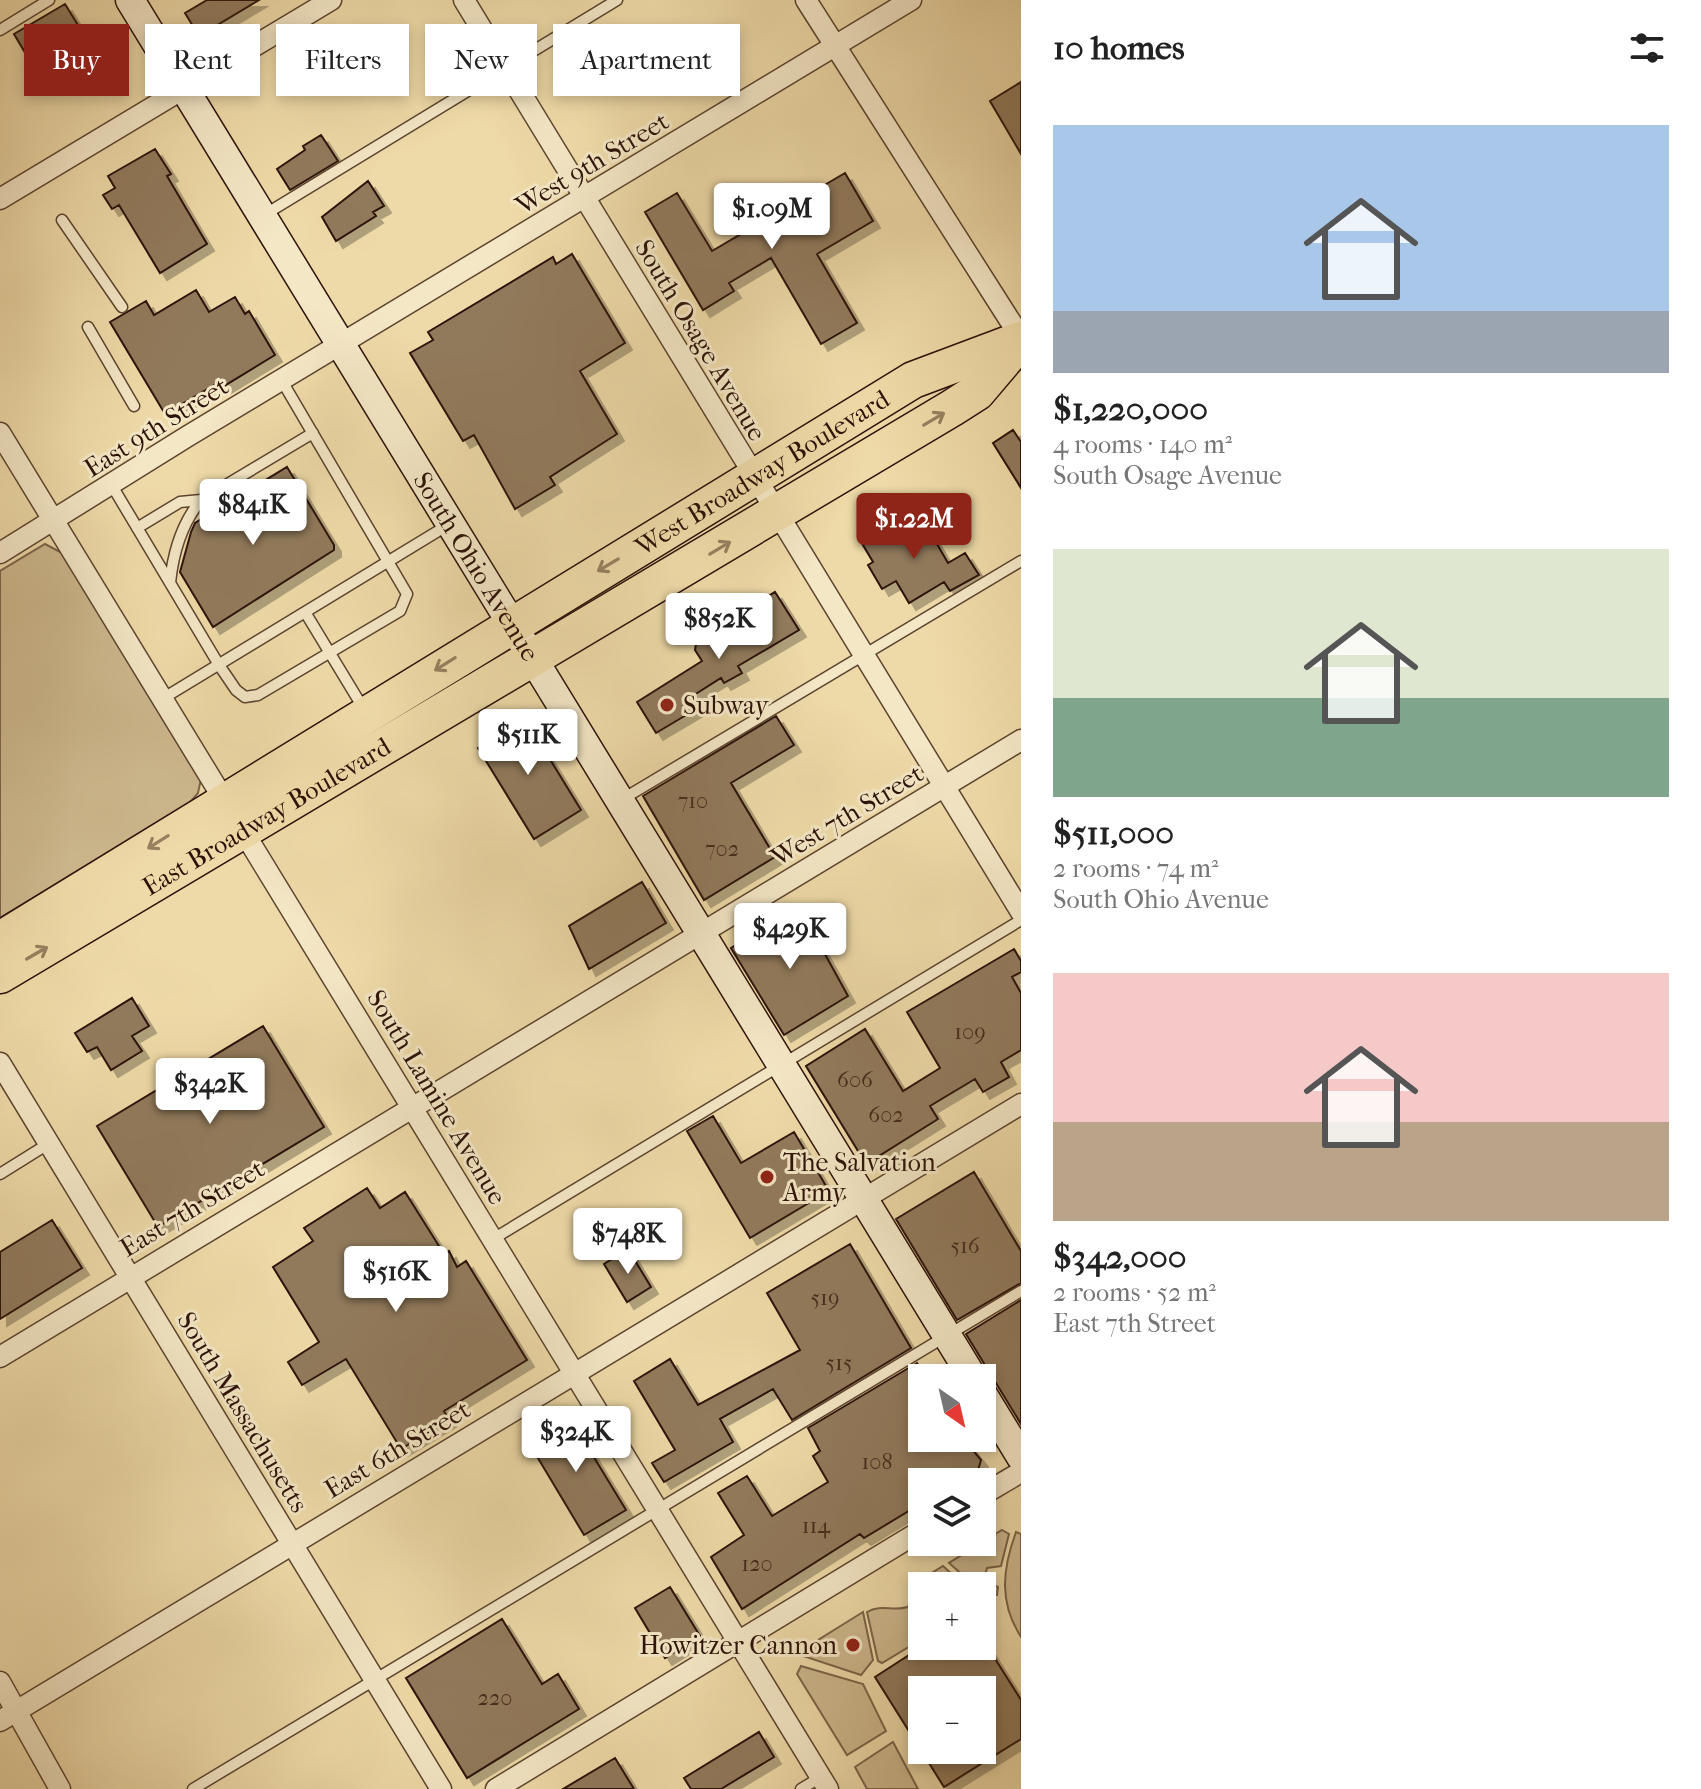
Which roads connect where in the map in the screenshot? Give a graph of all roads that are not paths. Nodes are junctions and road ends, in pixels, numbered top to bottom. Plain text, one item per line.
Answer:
1 (49, 0) edge
2 (130, 0) edge
3 (331, 0) edge
4 (464, 0) edge
5 (617, 0) edge
6 (806, 0) edge
7 (911, 0) edge
8 (478, 24) edge
9 (145, 25) edge
10 (0, 30) edge
11 (260, 42) edge
12 (835, 46) junction
13 (537, 47) edge
14 (170, 96) edge
15 (188, 96) edge
16 (457, 96) edge
17 (522, 96) edge
18 (584, 198) junction
19 (0, 199) edge
20 (262, 216) junction
21 (62, 220) dead end
22 (122, 307) dead end
23 (88, 327) dead end
24 (1021, 339) edge
25 (341, 345) junction
26 (282, 381) junction
27 (134, 406) dead end
28 (0, 433) edge
29 (313, 433) junction
30 (754, 477) junction
31 (111, 484) junction
32 (201, 500) junction
33 (776, 514) junction
34 (54, 521) junction
35 (450, 524) junction
36 (137, 528) junction
37 (0, 553) edge
38 (1021, 561) edge
39 (388, 562) junction
40 (170, 583) junction
41 (305, 612) junction
42 (511, 623) junction
43 (329, 652) junction
44 (862, 656) junction
45 (533, 660) junction
46 (219, 665) junction
47 (162, 699) junction
48 (366, 713) junction
49 (1021, 740) edge
50 (944, 786) junction
51 (224, 801) junction
52 (620, 801) junction
53 (246, 832) junction
54 (1021, 912) edge
55 (1021, 920) edge
56 (701, 934) junction
57 (0, 940) edge
58 (0, 975) edge
59 (0, 1063) edge
60 (781, 1065) junction
61 (1021, 1104) edge
62 (413, 1107) junction
63 (48, 1144) junction
64 (0, 1174) edge
65 (863, 1198) junction
66 (493, 1239) junction
67 (129, 1276) junction
68 (1021, 1291) edge
69 (947, 1336) junction
70 (0, 1357) edge
71 (964, 1364) edge
72 (574, 1374) junction
73 (996, 1416) edge
74 (1021, 1457) edge
75 (1021, 1472) edge
76 (996, 1487) edge
77 (657, 1509) junction
78 (908, 1538) edge
79 (292, 1543) junction
80 (735, 1641) junction
81 (374, 1678) junction
82 (0, 1682) edge
83 (9, 1716) edge
84 (824, 1783) edge
85 (60, 1789) edge
86 (193, 1789) edge
87 (441, 1789) edge
88 (496, 1789) edge
89 (801, 1789) edge

1 - 10 lane
2 - 9 main road, South Ohio Avenue
3 - 11 street
4 - 8 street, South Osage Avenue
5 - 13 lane
6 - 12 street
7 - 12 street, West 9th Street
12 - 18 street, West 9th Street
12 - 24 street
14 - 19 street
15 - 20 main road, South Ohio Avenue
16 - 20 lane
17 - 18 street, South Osage Avenue
18 - 25 street, West 9th Street
18 - 30 street, South Osage Avenue
20 - 25 main road, South Ohio Avenue
21 - 22 lane
23 - 27 lane
24 - 30 highway, West Broadway Boulevard
33 -> 24 highway, West Broadway Boulevard
25 - 26 street, East 9th Street
25 - 35 main road, South Ohio Avenue
26 - 29 lane
26 - 31 street, East 9th Street
28 - 34 street, South Lamine Avenue
29 - 32 lane
29 - 39 lane
30 - 33 street, South Osage Avenue
30 -> 42 highway, West Broadway Boulevard
31 - 34 street, East 9th Street
31 - 36 lane
32 - 36 lane
32 - 40 lane
33 - 44 street, South Osage Avenue
45 -> 33 highway, West Broadway Boulevard
34 - 37 street, East 9th Street
34 - 47 street, South Lamine Avenue
35 - 39 lane
35 - 42 main road, South Ohio Avenue
36 - 40 lane
38 - 44 lane
39 - 41 lane
39 - 43 lane
40 - 46 lane
41 - 43 lane
41 - 46 lane
42 - 45 main road, South Ohio Avenue
42 -> 48 highway, East Broadway Boulevard
43 - 46 lane
43 - 48 lane
44 - 50 street, South Osage Avenue
44 - 52 lane
45 - 52 main road, South Ohio Avenue
45 - 53 highway, East Broadway Boulevard
46 - 47 lane
47 - 51 street, South Lamine Avenue
48 - 51 highway, East Broadway Boulevard
49 - 50 street, West 7th Street
50 - 54 street, South Osage Avenue
50 - 56 street, West 7th Street
51 - 53 street, South Lamine Avenue
51 -> 57 highway, East Broadway Boulevard
52 - 56 main road, South Ohio Avenue
58 -> 53 highway, East Broadway Boulevard
53 - 62 street, South Lamine Avenue
55 - 60 lane
56 - 60 main road, South Ohio Avenue
56 - 62 street, East 7th Street
59 - 63 street, South Massachusetts
60 - 65 main road, South Ohio Avenue
60 - 66 lane
61 - 65 street, East 6th Street
62 - 66 street, South Lamine Avenue
62 - 67 street, East 7th Street
63 - 64 lane
63 - 67 street, South Massachusetts
65 - 69 main road, South Ohio Avenue
65 - 72 street, East 6th Street
66 - 72 street, South Lamine Avenue
67 - 70 street, East 7th Street
67 - 79 street, South Massachusetts
68 - 69 lane
69 - 71 main road, South Ohio Avenue
69 - 77 lane
72 - 77 street, South Lamine Avenue
72 - 79 street, East 6th Street
73 - 74 main road
75 - 76 street
77 - 80 street, South Lamine Avenue
77 - 81 lane
78 - 80 street
79 - 81 street, South Massachusetts
79 - 83 street, East 6th Street
80 - 84 street, South Lamine Avenue
80 - 88 street
81 - 86 lane
81 - 87 street, South Massachusetts
82 - 83 street
83 - 85 street
84 - 89 lane

